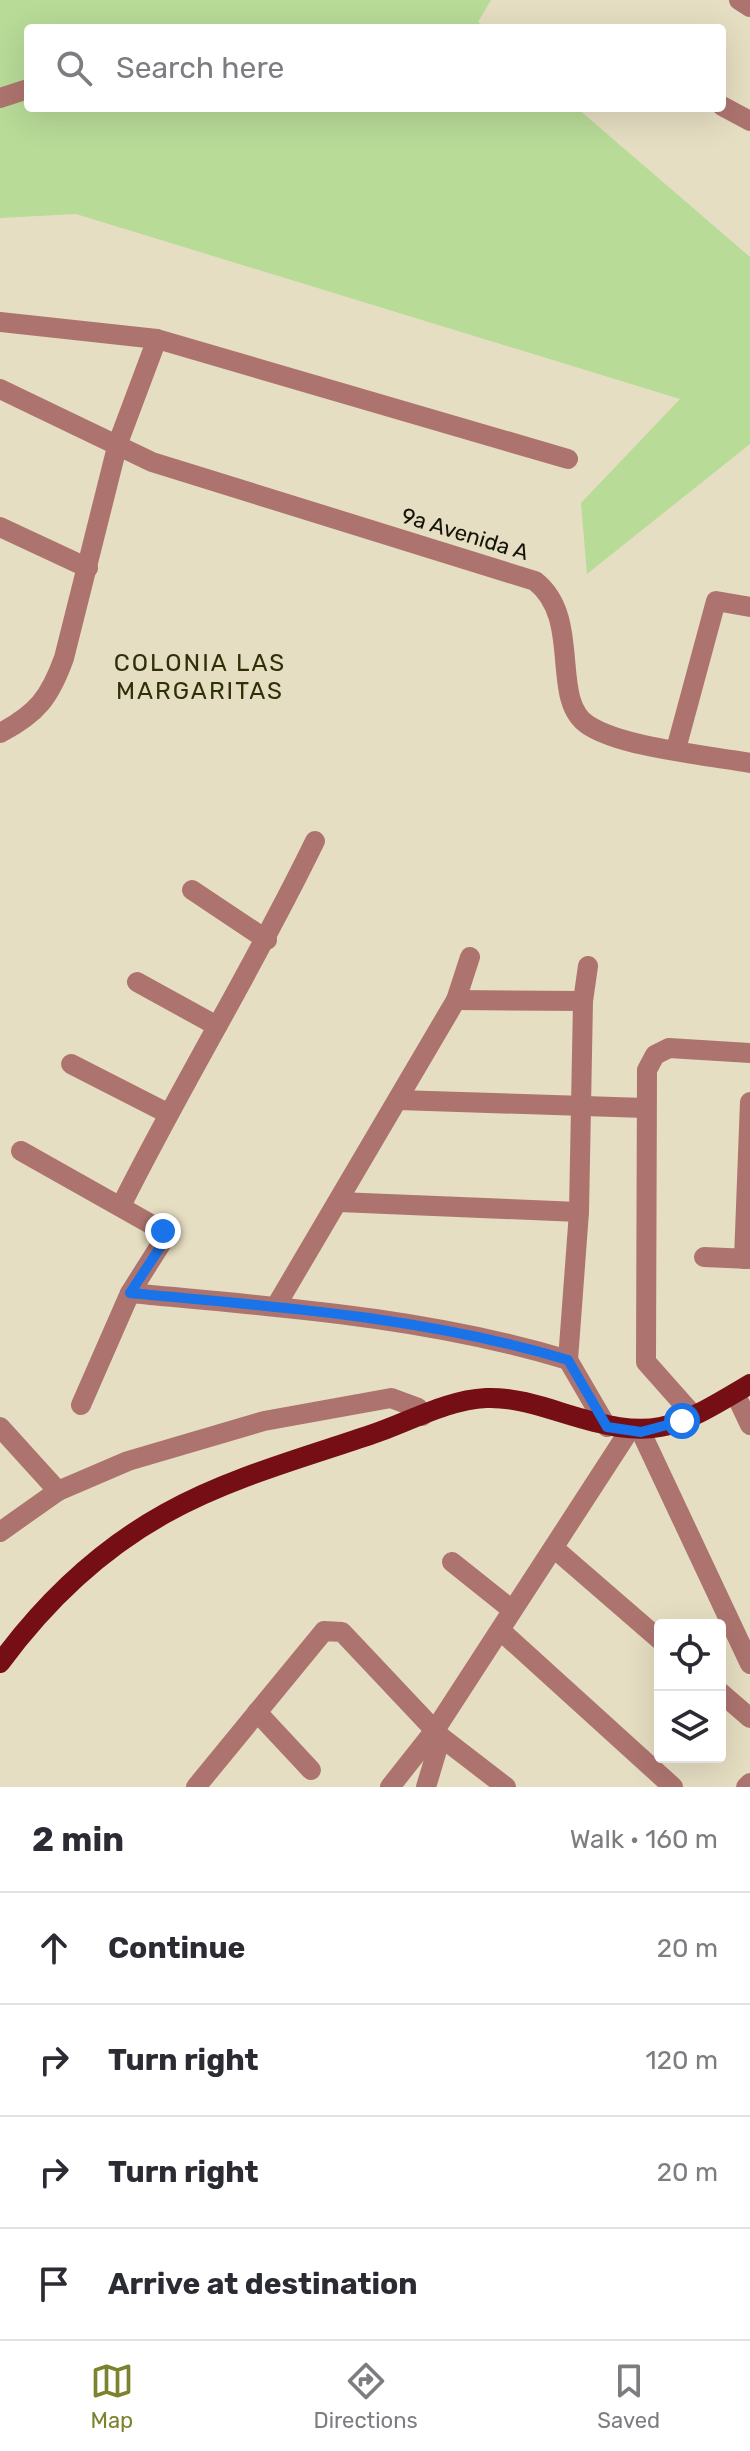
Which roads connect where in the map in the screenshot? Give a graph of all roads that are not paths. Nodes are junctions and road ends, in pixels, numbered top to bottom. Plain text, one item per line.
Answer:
1 (739, 0) edge
2 (750, 7) edge
3 (24, 90) edge
4 (0, 98) edge
5 (726, 108) edge
6 (750, 121) edge
7 (0, 322) edge
8 (157, 339) junction
9 (0, 389) edge
10 (118, 443) junction
11 (568, 459) dead end
12 (0, 527) edge
13 (88, 568) junction
14 (750, 607) edge
15 (0, 733) edge
16 (676, 749) junction
17 (750, 763) edge
18 (315, 841) dead end
19 (192, 890) dead end
20 (267, 940) junction
21 (470, 957) dead end
22 (588, 966) dead end
23 (137, 982) dead end
24 (456, 1000) junction
25 (583, 1001) junction
26 (217, 1026) junction
27 (750, 1053) edge
28 (71, 1064) dead end
29 (398, 1100) junction
30 (750, 1102) edge
31 (583, 1105) junction
32 (645, 1108) junction
33 (167, 1113) junction
34 (21, 1151) dead end
35 (339, 1202) junction
36 (122, 1204) junction
37 (579, 1212) junction
38 (704, 1257) dead end
39 (747, 1259) edge
40 (130, 1293) junction
41 (276, 1306) junction
42 (568, 1360) junction
43 (743, 1388) edge
44 (81, 1405) dead end
45 (693, 1415) junction
46 (422, 1416) junction
47 (750, 1425) edge
48 (0, 1427) edge
49 (607, 1427) junction
50 (635, 1431) junction
51 (58, 1491) junction
52 (0, 1532) edge
53 (555, 1549) junction
54 (452, 1562) dead end
55 (512, 1610) junction
56 (501, 1631) junction
57 (654, 1635) edge
58 (0, 1663) edge
59 (750, 1664) edge
60 (726, 1697) edge
61 (257, 1712) junction
62 (750, 1718) edge
63 (438, 1733) junction
64 (311, 1770) dead end
65 (196, 1787) edge
66 (390, 1787) edge
67 (426, 1787) edge
68 (506, 1787) edge
69 (673, 1787) edge

1 - 2 street
3 - 4 street
5 - 6 street
7 - 8 street
8 - 10 street
8 - 11 street
9 - 10 street, 9a Avenida A
10 - 13 street
10 - 16 street, 9a Avenida A
12 - 13 street
13 - 15 street
14 - 16 street
16 - 17 street, 9a Avenida A
18 - 20 street
19 - 20 street
20 - 26 street
21 - 24 street
22 - 25 street
23 - 26 street
24 - 25 street
24 - 29 street
25 - 31 street
26 - 33 street
27 - 32 street
28 - 33 street
29 - 31 street
29 - 35 street
30 - 39 street
31 - 32 street
31 - 37 street
32 - 45 street
33 - 36 street
34 - 36 street
35 - 37 street
35 - 41 street
36 - 40 street
37 - 42 street
38 - 39 street
40 - 41 street
40 - 44 street
41 - 42 street
42 - 49 street
43 - 45 main road
43 - 47 street
45 - 50 main road
46 - 49 main road
46 - 51 street
46 - 58 main road
48 - 51 street
49 - 50 main road
50 - 53 street
50 - 59 street
51 - 52 street
53 - 55 street
53 - 57 street
54 - 55 street
55 - 56 street
56 - 63 street
56 - 69 street
60 - 62 street
61 - 63 street
61 - 64 street
61 - 65 street
63 - 66 street
63 - 67 street
63 - 68 street

